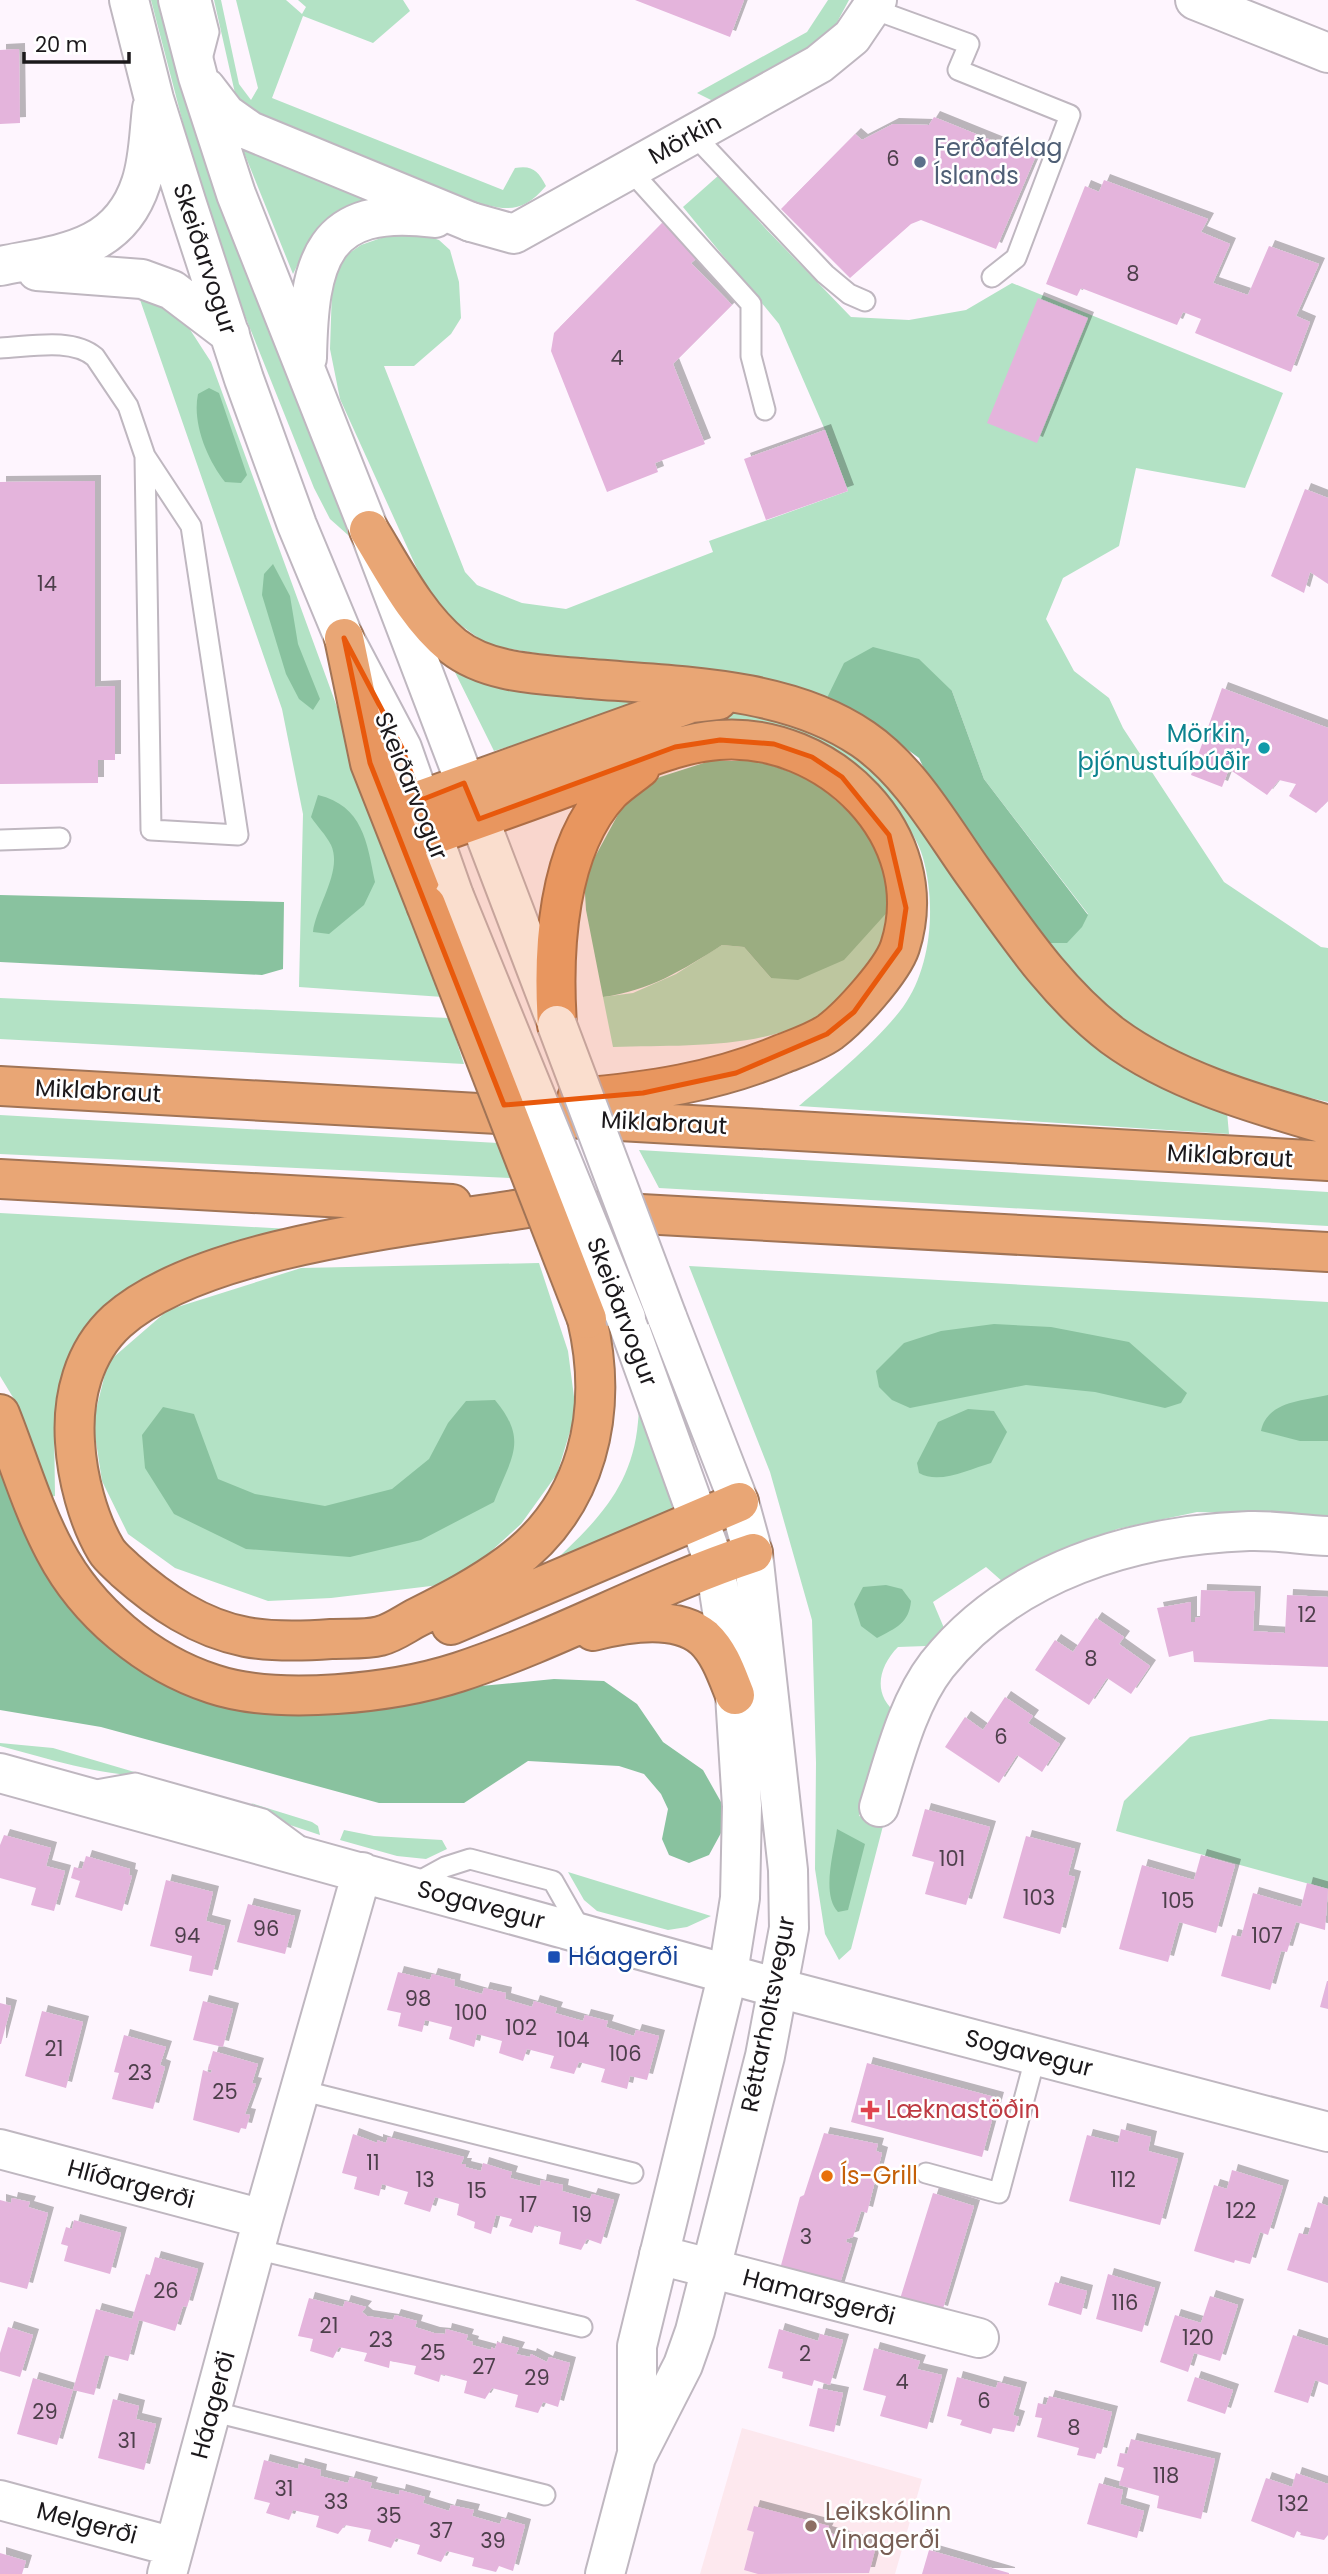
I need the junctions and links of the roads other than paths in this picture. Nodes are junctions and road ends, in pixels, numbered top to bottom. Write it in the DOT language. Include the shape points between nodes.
graph roads {
  1 [pos="129,0"];
  2 [pos="178,0"];
  3 [pos="201,0"];
  4 [pos="1195,0"];
  5 [pos="875,4"];
  6 [pos="1328,53"];
  7 [pos="198,78"];
  8 [pos="153,99"];
  9 [pos="693,134"];
  10 [pos="630,170"];
  11 [pos="471,222"];
  12 [pos="0,268"];
  13 [pos="992,277"];
  14 [pos="864,301"];
  15 [pos="230,334"];
  16 [pos="0,348"];
  17 [pos="307,371"];
  18 [pos="765,410"];
  19 [pos="145,456"];
  20 [pos="369,530"];
  21 [pos="344,638"];
  22 [pos="755,696"];
  23 [pos="655,755"];
  24 [pos="464,783"];
  25 [pos="427,818"];
  26 [pos="479,819"];
  27 [pos="60,838"];
  28 [pos="0,840"];
  29 [pos="440,901"];
  30 [pos="557,1025"];
  31 [pos="0,1086"];
  32 [pos="443,1110"];
  33 [pos="1328,1125"];
  34 [pos="1328,1161"];
  35 [pos="0,1179"];
  36 [pos="527,1208"];
  37 [pos="1328,1252"];
  38 [pos="0,1414"];
  39 [pos="739,1502"];
  40 [pos="699,1517"];
  41 [pos="1328,1536"];
  42 [pos="753,1553"];
  43 [pos="715,1565"];
  44 [pos="381,1636"];
  45 [pos="523,1648"];
  46 [pos="735,1695"];
  47 [pos="0,1773"];
  48 [pos="880,1807"];
  49 [pos="362,1872"];
  50 [pos="728,1973"];
  51 [pos="778,1988"];
  52 [pos="1036,2054"];
  53 [pos="300,2090"];
  54 [pos="1328,2132"];
  55 [pos="0,2149"];
  56 [pos="633,2173"];
  57 [pos="926,2174"];
  58 [pos="259,2234"];
  59 [pos="659,2255"];
  60 [pos="710,2268"];
  61 [pos="582,2327"];
  62 [pos="979,2338"];
  63 [pos="211,2412"];
  64 [pos="636,2457"];
  65 [pos="545,2495"];
  66 [pos="0,2500"];
  67 [pos="171,2560"];
  68 [pos="605,2574"];
  1 -- 8 [label="street, Skeiðarvogur"];
  2 -- 7 [label="street, Skeiðarvogur"];
  3 -- 7 [label="lane" via="209,33"];
  4 -- 6 [label="street"];
  5 -- 9 [label="street, Mörkin" via="852,37 819,64"];
  5 -- 13 [label="lane" via="969,44 958,70 1070,115 1016,258"];
  7 -- 11 [label="street" via="226,114 250,131"];
  7 -- 17 [label="street, Skeiðarvogur" via="236,194"];
  8 -- 12 [label="street" via="142,183 110,231 91,246"];
  8 -- 15 [label="street, Skeiðarvogur"];
  9 -- 10 [label="street, Mörkin"];
  9 -- 14 [label="lane" via="825,274"];
  10 -- 11 [label="street, Mörkin" via="514,234"];
  10 -- 18 [label="lane" via="751,304 751,356"];
  11 -- 17 [label="street" via="404,214 378,216 338,235 321,254 314,280"];
  12 -- 15 [label="street" via="142,279 172,290"];
  15 -- 21 [label="street, Skeiðarvogur" via="297,525"];
  16 -- 19 [label="lane" via="60,345 90,352 128,406"];
  17 -- 20 [label="street, Skeiðarvogur"];
  19 -- 19 [label="lane" via="151,830 238,835 191,526"];
  20 -- 22 [label="highway" via="430,623 478,662 525,673"];
  20 -- 24 [label="street, Skeiðarvogur"];
  21 -- 25 [label="street, Skeiðarvogur" via="402,748"];
  21 -- 29 [label="highway" via="370,763"];
  22 -- 24 [label="highway" via="691,703"];
  22 -- 33 [label="highway" via="817,715 863,739 902,774 1033,955 1075,1002 1114,1036 1170,1069 1266,1107"];
  23 -- 26 [label="highway"];
  23 -- 30 [label="highway" via="610,793 586,828 561,903 555,947"];
  23 -- 32 [label="highway" via="720,740 774,744 812,757 842,777 871,807 889,835 902,874 906,908 900,948 854,1012 827,1034 736,1073 643,1093"];
  24 -- 25 [label="highway"];
  24 -- 26 [label="street, Skeiðarvogur"];
  25 -- 26 [label="highway"];
  25 -- 29 [label="street, Skeiðarvogur"];
  26 -- 30 [label="street, Skeiðarvogur"];
  27 -- 28 [label="lane"];
  29 -- 40 [label="street, Skeiðarvogur, bridge" via="626,1318"];
  29 -- 44 [label="highway, bridge" via="587,1319 596,1357 596,1398 590,1446 566,1502 527,1551 476,1589"];
  30 -- 39 [label="street, Skeiðarvogur, bridge"];
  31 -- 32 [label="highway, Miklabraut"];
  32 -- 34 [label="highway, Miklabraut"];
  35 -- 36 [label="highway"];
  36 -- 37 [label="highway"];
  36 -- 44 [label="highway" via="353,1235 240,1261 172,1285 117,1321 89,1355 73,1411 76,1461 107,1552 154,1596 196,1621 247,1637"];
  38 -- 45 [label="highway" via="55,1552 88,1599 122,1634 163,1662 214,1685 257,1692 378,1691 457,1672"];
  39 -- 40 [label="highway"];
  39 -- 42 [label="street, Skeiðarvogur"];
  40 -- 43 [label="street, Skeiðarvogur"];
  40 -- 44 [label="highway" via="421,1636"];
  41 -- 48 [label="street" via="1251,1531 1140,1543 1082,1561 1024,1591 977,1624 936,1666 910,1715"];
  42 -- 43 [label="highway"];
  42 -- 51 [label="street, Réttarholtsvegur" via="788,1870 789,1928"];
  43 -- 45 [label="highway"];
  43 -- 46 [label="street, Réttarholtsvegur"];
  45 -- 46 [label="highway" via="603,1629 644,1623 677,1625 702,1637 719,1657"];
  46 -- 50 [label="street, Réttarholtsvegur" via="742,1806 740,1885"];
  47 -- 49 [label="street, Sogavegur"];
  49 -- 50 [label="street, Sogavegur"];
  49 -- 53 [label="street, Háagerði"];
  50 -- 51 [label="street, Sogavegur"];
  50 -- 59 [label="street, Réttarholtsvegur"];
  51 -- 52 [label="street, Sogavegur"];
  51 -- 60 [label="street, Réttarholtsvegur"];
  52 -- 54 [label="street, Sogavegur"];
  52 -- 57 [label="lane" via="999,2193"];
  53 -- 56 [label="lane"];
  53 -- 58 [label="street, Háagerði"];
  55 -- 58 [label="street, Hlíðargerði"];
  58 -- 61 [label="lane"];
  58 -- 63 [label="street, Háagerði"];
  59 -- 60 [label="street, Hamarsgerði"];
  59 -- 64 [label="street, Réttarholtsvegur" via="638,2346"];
  60 -- 62 [label="street, Hamarsgerði"];
  60 -- 64 [label="street, Réttarholtsvegur" via="683,2365"];
  63 -- 65 [label="lane"];
  63 -- 67 [label="street, Háagerði"];
  64 -- 68 [label="street, Réttarholtsvegur"];
  66 -- 67 [label="street, Melgerði"];
}
